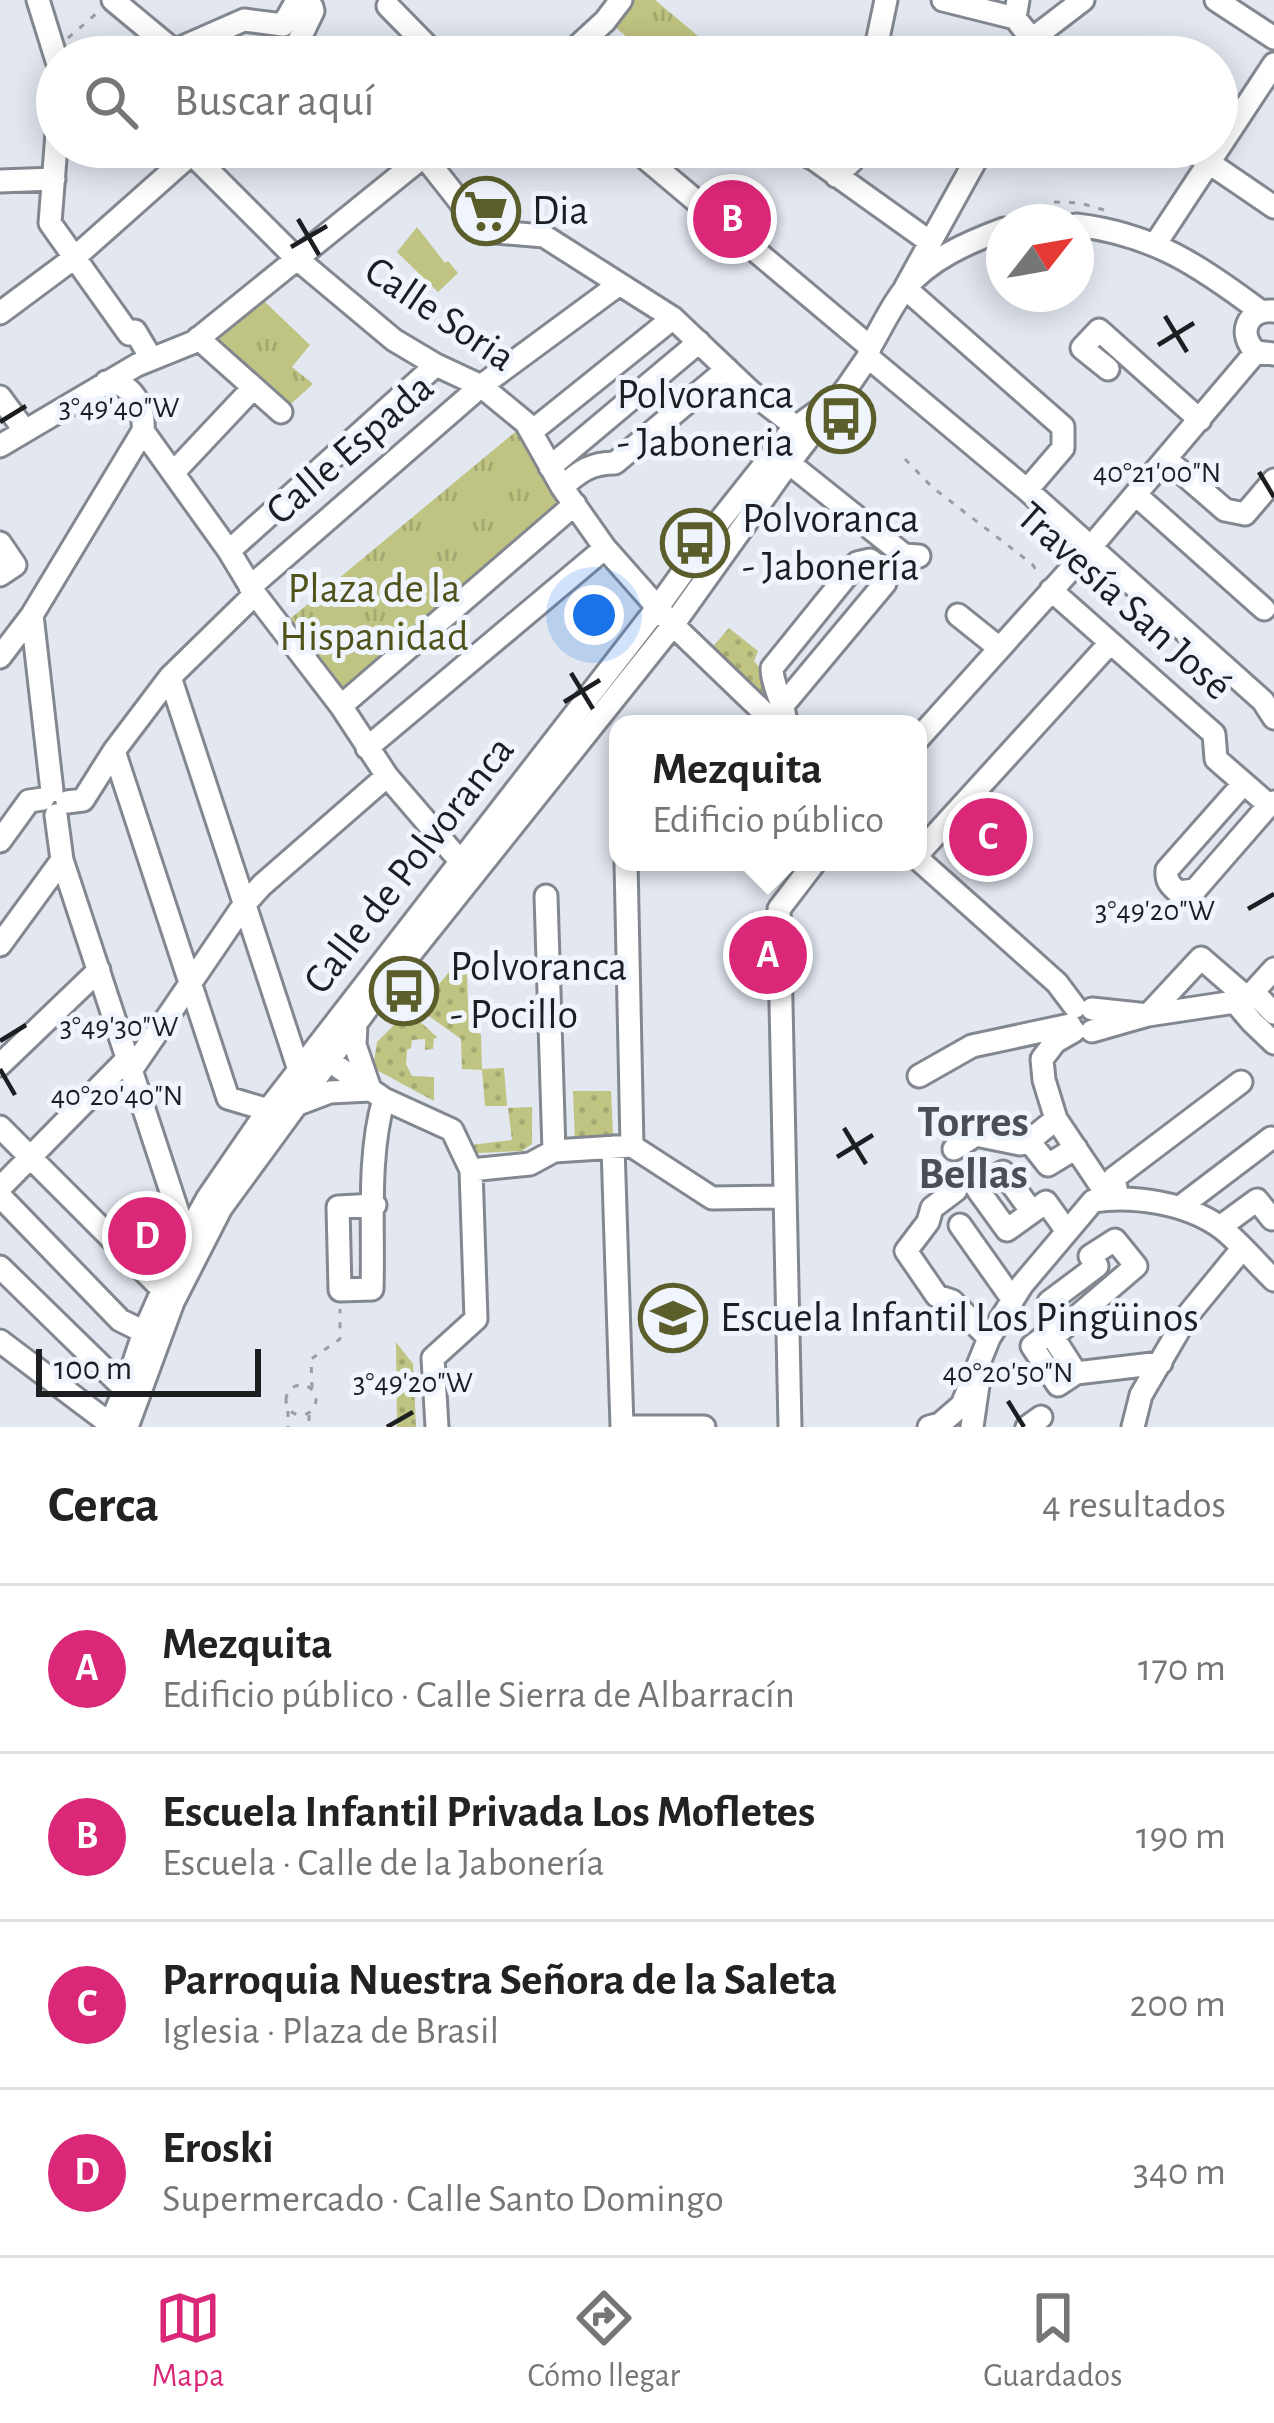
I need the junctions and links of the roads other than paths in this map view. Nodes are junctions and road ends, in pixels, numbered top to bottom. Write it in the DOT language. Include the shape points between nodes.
graph roads {
  1 [pos="38,0"];
  2 [pos="621,0"];
  3 [pos="886,0"];
  4 [pos="943,0"];
  5 [pos="1083,0"];
  6 [pos="1216,0"];
  7 [pos="304,3"];
  8 [pos="105,6"];
  9 [pos="388,6"];
  10 [pos="1017,9"];
  11 [pos="293,29"];
  12 [pos="49,36"];
  13 [pos="151,36"];
  14 [pos="209,36"];
  15 [pos="292,36"];
  16 [pos="417,36"];
  17 [pos="589,36"];
  18 [pos="878,36"];
  19 [pos="1030,36"];
  20 [pos="1036,36"];
  21 [pos="1274,38"];
  22 [pos="1274,64"];
  23 [pos="1238,119"];
  24 [pos="55,168"];
  25 [pos="176,168"];
  26 [pos="213,168"];
  27 [pos="408,168"];
  28 [pos="440,168"];
  29 [pos="656,168"];
  30 [pos="823,168"];
  31 [pos="845,168"];
  32 [pos="972,168"];
  33 [pos="1206,168"];
  34 [pos="1219,168"];
  35 [pos="836,176"];
  36 [pos="54,179"];
  37 [pos="0,182"];
  38 [pos="1274,207"];
  39 [pos="1094,227"];
  40 [pos="986,236"];
  41 [pos="1156,243"];
  42 [pos="934,251"];
  43 [pos="74,258"];
  44 [pos="296,258"];
  45 [pos="618,285"];
  46 [pos="905,288"];
  47 [pos="1269,308"];
  48 [pos="0,314"];
  49 [pos="673,318"];
  50 [pos="198,338"];
  51 [pos="699,342"];
  52 [pos="869,352"];
  53 [pos="1265,353"];
  54 [pos="144,361"];
  55 [pos="436,365"];
  56 [pos="727,369"];
  57 [pos="1108,369"];
  58 [pos="106,382"];
  59 [pos="481,386"];
  60 [pos="253,388"];
  61 [pos="0,397"];
  62 [pos="281,412"];
  63 [pos="1200,419"];
  64 [pos="25,431"];
  65 [pos="143,431"];
  66 [pos="531,432"];
  67 [pos="803,432"];
  68 [pos="0,446"];
  69 [pos="1166,459"];
  70 [pos="789,463"];
  71 [pos="550,467"];
  72 [pos="173,473"];
  73 [pos="1274,480"];
  74 [pos="1027,490"];
  75 [pos="568,495"];
  76 [pos="1136,495"];
  77 [pos="0,543"];
  78 [pos="605,548"];
  79 [pos="1090,548"];
  80 [pos="229,551"];
  81 [pos="919,556"];
  82 [pos="0,575"];
  83 [pos="1051,590"];
  84 [pos="253,591"];
  85 [pos="1264,609"];
  86 [pos="32,615"];
  87 [pos="666,616"];
  88 [pos="958,616"];
  89 [pos="1110,643"];
  90 [pos="998,647"];
  91 [pos="0,657"];
  92 [pos="170,677"];
  93 [pos="341,706"];
  94 [pos="780,715"];
  95 [pos="781,715"];
  96 [pos="784,715"];
  97 [pos="1274,718"];
  98 [pos="927,729"];
  99 [pos="367,748"];
  100 [pos="114,752"];
  101 [pos="388,776"];
  102 [pos="1244,783"];
  103 [pos="55,802"];
  104 [pos="1272,804"];
  105 [pos="439,837"];
  106 [pos="481,837"];
  107 [pos="0,841"];
  108 [pos="927,846"];
  109 [pos="62,860"];
  110 [pos="927,864"];
  111 [pos="467,869"];
  112 [pos="626,871"];
  113 [pos="808,871"];
  114 [pos="546,896"];
  115 [pos="244,906"];
  116 [pos="0,945"];
  117 [pos="99,970"];
  118 [pos="190,985"];
  119 [pos="1253,988"];
  120 [pos="1274,1013"];
  121 [pos="1148,1015"];
  122 [pos="1081,1021"];
  123 [pos="356,1024"];
  124 [pos="1274,1043"];
  125 [pos="322,1056"];
  126 [pos="130,1063"];
  127 [pos="0,1065"];
  128 [pos="299,1070"];
  129 [pos="919,1076"];
  130 [pos="1240,1082"];
  131 [pos="377,1094"];
  132 [pos="295,1107"];
  133 [pos="268,1110"];
  134 [pos="1056,1119"];
  135 [pos="0,1127"];
  136 [pos="1271,1138"];
  137 [pos="1029,1141"];
  138 [pos="622,1147"];
  139 [pos="1076,1148"];
  140 [pos="954,1149"];
  141 [pos="554,1151"];
  142 [pos="29,1157"];
  143 [pos="471,1169"];
  144 [pos="956,1190"];
  145 [pos="0,1192"];
  146 [pos="174,1196"];
  147 [pos="785,1196"];
  148 [pos="1113,1198"];
  149 [pos="214,1204"];
  150 [pos="374,1205"];
  151 [pos="1180,1207"];
  152 [pos="1032,1212"];
  153 [pos="1274,1218"];
  154 [pos="960,1225"];
  155 [pos="1220,1227"];
  156 [pos="1066,1230"];
  157 [pos="186,1238"];
  158 [pos="1242,1249"];
  159 [pos="0,1267"];
  160 [pos="1274,1280"];
  161 [pos="162,1289"];
  162 [pos="1018,1292"];
  163 [pos="1049,1302"];
  164 [pos="144,1331"];
  165 [pos="989,1338"];
  166 [pos="0,1341"];
  167 [pos="982,1361"];
  168 [pos="1161,1363"];
  169 [pos="1076,1373"];
  170 [pos="125,1389"];
  171 [pos="115,1426"];
  172 [pos="939,1426"];
  173 [pos="437,1427"];
  174 [pos="634,1427"];
  175 [pos="704,1427"];
  176 [pos="790,1427"];
  177 [pos="972,1427"];
  178 [pos="1133,1427"];
  1 -- 12 [label="street"];
  2 -- 17 [label="street"];
  3 -- 18 [label="street"];
  4 -- 10 [label="street"];
  5 -- 20 [label="street"];
  6 -- 21 [label="street"];
  7 -- 11 [label="street" via="313,11"];
  8 -- 13 [label="street"];
  9 -- 16 [label="street"];
  10 -- 19 [label="street"];
  11 -- 14 [label="street" via="244,20"];
  11 -- 15 [label="street"];
  22 -- 23 [label="street"];
  24 -- 36 [label="street"];
  25 -- 43 [label="street"];
  26 -- 44 [label="street, Calle Soria"];
  27 -- 44 [label="street"];
  28 -- 45 [label="street" via="483,231 544,236"];
  29 -- 52 [label="street"];
  30 -- 35 [label="street"];
  31 -- 35 [label="street"];
  32 -- 42 [label="street, Calle de Polvoranca"];
  33 -- 41 [label="street"];
  34 -- 38 [label="street"];
  35 -- 42 [label="street"];
  36 -- 37 [label="street"];
  36 -- 43 [label="street" via="50,223"];
  39 -- 41 [label="street"];
  40 -- 42 [label="street"];
  41 -- 47 [label="street"];
  42 -- 46 [label="street, Calle de Polvoranca"];
  43 -- 48 [label="street"];
  43 -- 54 [label="street" via="135,332"];
  44 -- 50 [label="street"];
  44 -- 55 [label="street, Calle Soria"];
  45 -- 49 [label="street"];
  45 -- 59 [label="street, Calle Espada"];
  46 -- 52 [label="street, Calle de Polvoranca"];
  46 -- 74 [label="street" via="1064,427 1063,448"];
  47 -- 53 [label="street" via="1245,332"];
  49 -- 51 [label="street"];
  49 -- 66 [label="street"];
  50 -- 54 [label="street"];
  50 -- 60 [label="street"];
  51 -- 56 [label="street"];
  51 -- 71 [label="street"];
  52 -- 67 [label="street, Calle de Polvoranca"];
  52 -- 74 [label="street"];
  53 -- 63 [label="street"];
  54 -- 58 [label="street"];
  55 -- 59 [label="street, Calle Soria"];
  55 -- 80 [label="street"];
  56 -- 67 [label="street"];
  56 -- 75 [label="street" via="615,463 581,470"];
  57 -- 63 [label="street" via="1082,348 1099,330"];
  58 -- 64 [label="street"];
  58 -- 65 [label="street" via="130,391"];
  59 -- 66 [label="street, Calle Soria"];
  59 -- 84 [label="street, Calle Espada"];
  60 -- 62 [label="street"];
  60 -- 72 [label="street"];
  61 -- 64 [label="street"];
  63 -- 69 [label="street"];
  64 -- 68 [label="street"];
  65 -- 72 [label="street"];
  65 -- 86 [label="street"];
  66 -- 71 [label="street, Calle Soria"];
  67 -- 70 [label="street, Calle de Polvoranca"];
  67 -- 87 [label="street, Calle de Polvoranca" via="722,518"];
  69 -- 73 [label="street" via="1225,510 1245,514"];
  69 -- 76 [label="street"];
  70 -- 81 [label="street" via="904,555"];
  70 -- 87 [label="street, Calle de Polvoranca"];
  71 -- 75 [label="street, Calle Soria"];
  72 -- 80 [label="street"];
  74 -- 79 [label="street"];
  75 -- 78 [label="street, Calle Soria"];
  75 -- 93 [label="street"];
  76 -- 79 [label="street"];
  76 -- 85 [label="street"];
  77 -- 82 [label="street" via="15,565"];
  78 -- 87 [label="street, Calle Soria"];
  78 -- 99 [label="street"];
  79 -- 83 [label="street"];
  79 -- 97 [label="street"];
  80 -- 84 [label="street"];
  83 -- 89 [label="street, Travesía San José"];
  83 -- 90 [label="street"];
  84 -- 92 [label="street, Calle Espada"];
  84 -- 93 [label="street"];
  86 -- 91 [label="street"];
  86 -- 103 [label="street"];
  87 -- 94 [label="street, Calle Soria"];
  87 -- 106 [label="street, Calle de Polvoranca"];
  87 -- 111 [label="street, Calle de Polvoranca"];
  88 -- 90 [label="street"];
  89 -- 102 [label="street, Travesía San José" via="1214,734 1216,759"];
  89 -- 108 [label="street"];
  90 -- 98 [label="street"];
  92 -- 100 [label="street, Calle Espada"];
  92 -- 115 [label="street"];
  93 -- 99 [label="street"];
  95 -- 96 [label="street" via="772,668 857,563 870,560 885,583"];
  99 -- 101 [label="street"];
  100 -- 103 [label="street, Calle Espada" via="82,800"];
  100 -- 118 [label="street"];
  101 -- 105 [label="street"];
  101 -- 115 [label="street"];
  102 -- 104 [label="street, Travesía San José"];
  102 -- 104 [label="street" via="1168,870 1178,892 1195,890"];
  103 -- 107 [label="street, Calle Espada" via="29,801"];
  103 -- 109 [label="street"];
  105 -- 106 [label="street"];
  105 -- 111 [label="street"];
  106 -- 111 [label="street, Calle de Polvoranca"];
  109 -- 116 [label="street"];
  109 -- 117 [label="street"];
  110 -- 122 [label="street" via="1057,982"];
  111 -- 123 [label="street, Calle de Polvoranca"];
  111 -- 125 [label="street, Calle de Polvoranca"];
  112 -- 138 [label="street"];
  113 -- 147 [label="street" via="779,909"];
  114 -- 141 [label="street"];
  115 -- 118 [label="street"];
  115 -- 128 [label="street"];
  117 -- 126 [label="street"];
  117 -- 127 [label="street"];
  118 -- 126 [label="street"];
  118 -- 133 [label="street" via="228,1098"];
  119 -- 120 [label="street"];
  119 -- 121 [label="street"];
  119 -- 121 [label="street" via="1201,958"];
  119 -- 124 [label="street" via="1252,1022"];
  121 -- 122 [label="street"];
  122 -- 129 [label="street" via="972,1046"];
  122 -- 134 [label="street" via="1042,1059"];
  123 -- 125 [label="street, Calle de Polvoranca"];
  123 -- 131 [label="street" via="356,1045"];
  125 -- 128 [label="street, Calle de Polvoranca"];
  125 -- 131 [label="street"];
  125 -- 132 [label="street, Calle de Polvoranca"];
  126 -- 142 [label="street"];
  126 -- 146 [label="street"];
  128 -- 133 [label="street, Calle de Polvoranca"];
  130 -- 148 [label="street" via="1114,1178"];
  131 -- 132 [label="street" via="330,1092"];
  131 -- 143 [label="street" via="452,1130"];
  131 -- 150 [label="street"];
  132 -- 149 [label="street, Calle de Polvoranca"];
  133 -- 149 [label="street, Calle de Polvoranca"];
  134 -- 137 [label="street"];
  134 -- 139 [label="street"];
  135 -- 142 [label="street"];
  136 -- 151 [label="street"];
  137 -- 139 [label="street" via="1048,1165"];
  137 -- 140 [label="street" via="976,1135"];
  138 -- 141 [label="street"];
  138 -- 147 [label="street" via="712,1198"];
  138 -- 174 [label="street" via="622,1427"];
  139 -- 148 [label="street"];
  141 -- 143 [label="street" via="530,1164"];
  142 -- 145 [label="street"];
  142 -- 161 [label="street"];
  143 -- 173 [label="street" via="476,1319 434,1358"];
  144 -- 165 [label="street" via="932,1208 906,1251 938,1296"];
  145 -- 164 [label="street" via="120,1320"];
  146 -- 149 [label="street"];
  146 -- 157 [label="street"];
  147 -- 176 [label="street"];
  148 -- 151 [label="street"];
  148 -- 156 [label="street" via="1094,1201"];
  149 -- 157 [label="street, Calle de Polvoranca"];
  149 -- 171 [label="street, Calle de Polvoranca"];
  150 -- 150 [label="street" via="338,1207 340,1290 372,1288"];
  151 -- 155 [label="street"];
  152 -- 156 [label="street" via="1046,1202"];
  153 -- 155 [label="street" via="1258,1200"];
  154 -- 162 [label="street"];
  155 -- 158 [label="street"];
  156 -- 162 [label="street"];
  157 -- 161 [label="street, Calle de Polvoranca"];
  158 -- 160 [label="street"];
  158 -- 168 [label="street" via="1187,1316"];
  159 -- 170 [label="street"];
  161 -- 164 [label="street, Calle de Polvoranca"];
  162 -- 163 [label="street" via="1048,1308"];
  162 -- 165 [label="street"];
  163 -- 169 [label="street" via="1065,1322 1032,1346 1058,1385"];
  163 -- 169 [label="street" via="1097,1266 1090,1256 1114,1240 1136,1266 1053,1337"];
  164 -- 170 [label="street, Calle de Polvoranca"];
  165 -- 167 [label="street"];
  166 -- 171 [label="street"];
  167 -- 172 [label="street" via="962,1405"];
  167 -- 177 [label="street"];
  168 -- 169 [label="street"];
  168 -- 178 [label="street"];
  170 -- 171 [label="street, Calle de Polvoranca"];
  174 -- 175 [label="street"];
}
